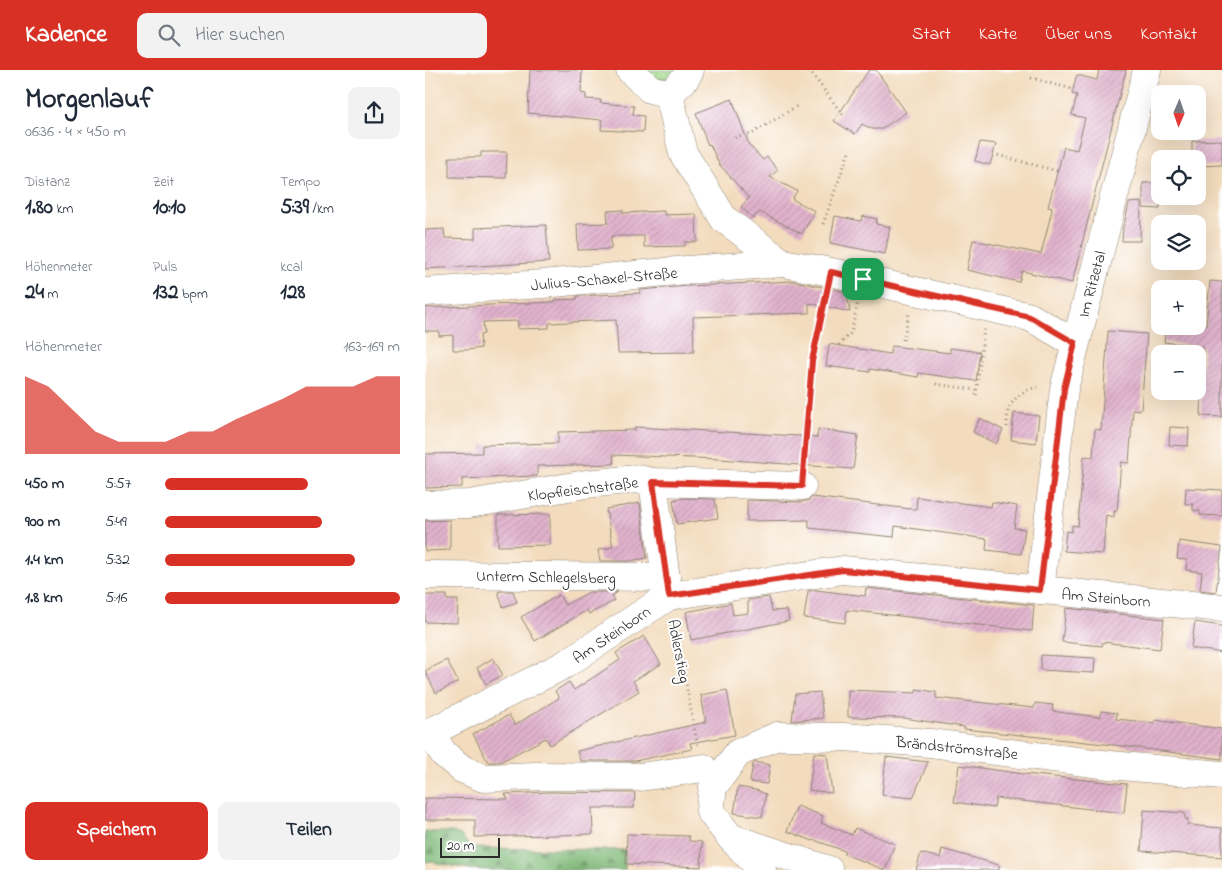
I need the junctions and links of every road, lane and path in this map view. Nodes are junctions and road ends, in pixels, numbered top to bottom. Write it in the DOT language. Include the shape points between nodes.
graph roads {
  1 [pos="629,70"];
  2 [pos="690,70"];
  3 [pos="809,70"];
  4 [pos="1147,70"];
  5 [pos="1031,78"];
  6 [pos="1072,89"];
  7 [pos="669,94"];
  8 [pos="797,106"];
  9 [pos="843,115"];
  10 [pos="735,138"];
  11 [pos="850,149"];
  12 [pos="993,154"];
  13 [pos="1057,171"];
  14 [pos="823,224"];
  15 [pos="783,263"];
  16 [pos="831,272"];
  17 [pos="863,279"];
  18 [pos="425,292"];
  19 [pos="988,308"];
  20 [pos="1075,343"];
  21 [pos="839,345"];
  22 [pos="936,384"];
  23 [pos="1064,389"];
  24 [pos="976,390"];
  25 [pos="976,395"];
  26 [pos="1007,427"];
  27 [pos="653,482"];
  28 [pos="802,486"];
  29 [pos="425,505"];
  30 [pos="425,575"];
  31 [pos="668,586"];
  32 [pos="1040,590"];
  33 [pos="1222,608"];
  34 [pos="427,734"];
  35 [pos="706,773"];
  36 [pos="1222,775"];
  37 [pos="730,837"];
  38 [pos="762,870"];
  39 [pos="829,870"];
  1 -- 7 [label="street" via="650,89"];
  2 -- 7 [label="street"];
  3 -- 9 [label="path"];
  4 -- 20 [label="street, Im Ritzetal"];
  5 -- 6 [label="path"];
  7 -- 15 [label="street" via="683,153 724,219"];
  8 -- 10 [label="path" via="750,135 746,133"];
  11 -- 14 [label="path"];
  12 -- 13 [label="path"];
  15 -- 16 [label="street"];
  15 -- 18 [label="street, Julius-Schaxel-Straße"];
  16 -- 17 [label="street"];
  16 -- 28 [label="path" via="812,361"];
  17 -- 19 [label="street"];
  17 -- 21 [label="path" via="851,333"];
  19 -- 20 [label="street" via="1030,317"];
  19 -- 24 [label="path"];
  20 -- 23 [label="street, Im Ritzetal"];
  22 -- 24 [label="path"];
  23 -- 26 [label="path" via="1037,387 1023,392 1008,411"];
  23 -- 32 [label="street, Im Ritzetal"];
  24 -- 25 [label="path"];
  27 -- 28 [label="street, Klopfleischstraße"];
  27 -- 29 [label="street, Klopfleischstraße" via="638,479 586,484 469,504"];
  27 -- 31 [label="street"];
  30 -- 31 [label="street, Unterm Schlegelsberg"];
  31 -- 32 [label="street, Am Steinborn" via="843,570"];
  31 -- 34 [label="street, Am Steinborn" via="563,666"];
  31 -- 35 [label="path, Adlerstieg"];
  32 -- 33 [label="street, Am Steinborn"];
  34 -- 35 [label="street, Am Steinborn" via="443,754 462,769 483,778 640,777"];
  35 -- 36 [label="street, Brändströmstraße" via="777,736 930,742 1110,765"];
  35 -- 37 [label="street" via="710,811"];
  37 -- 38 [label="street"];
  37 -- 39 [label="street"];
}
